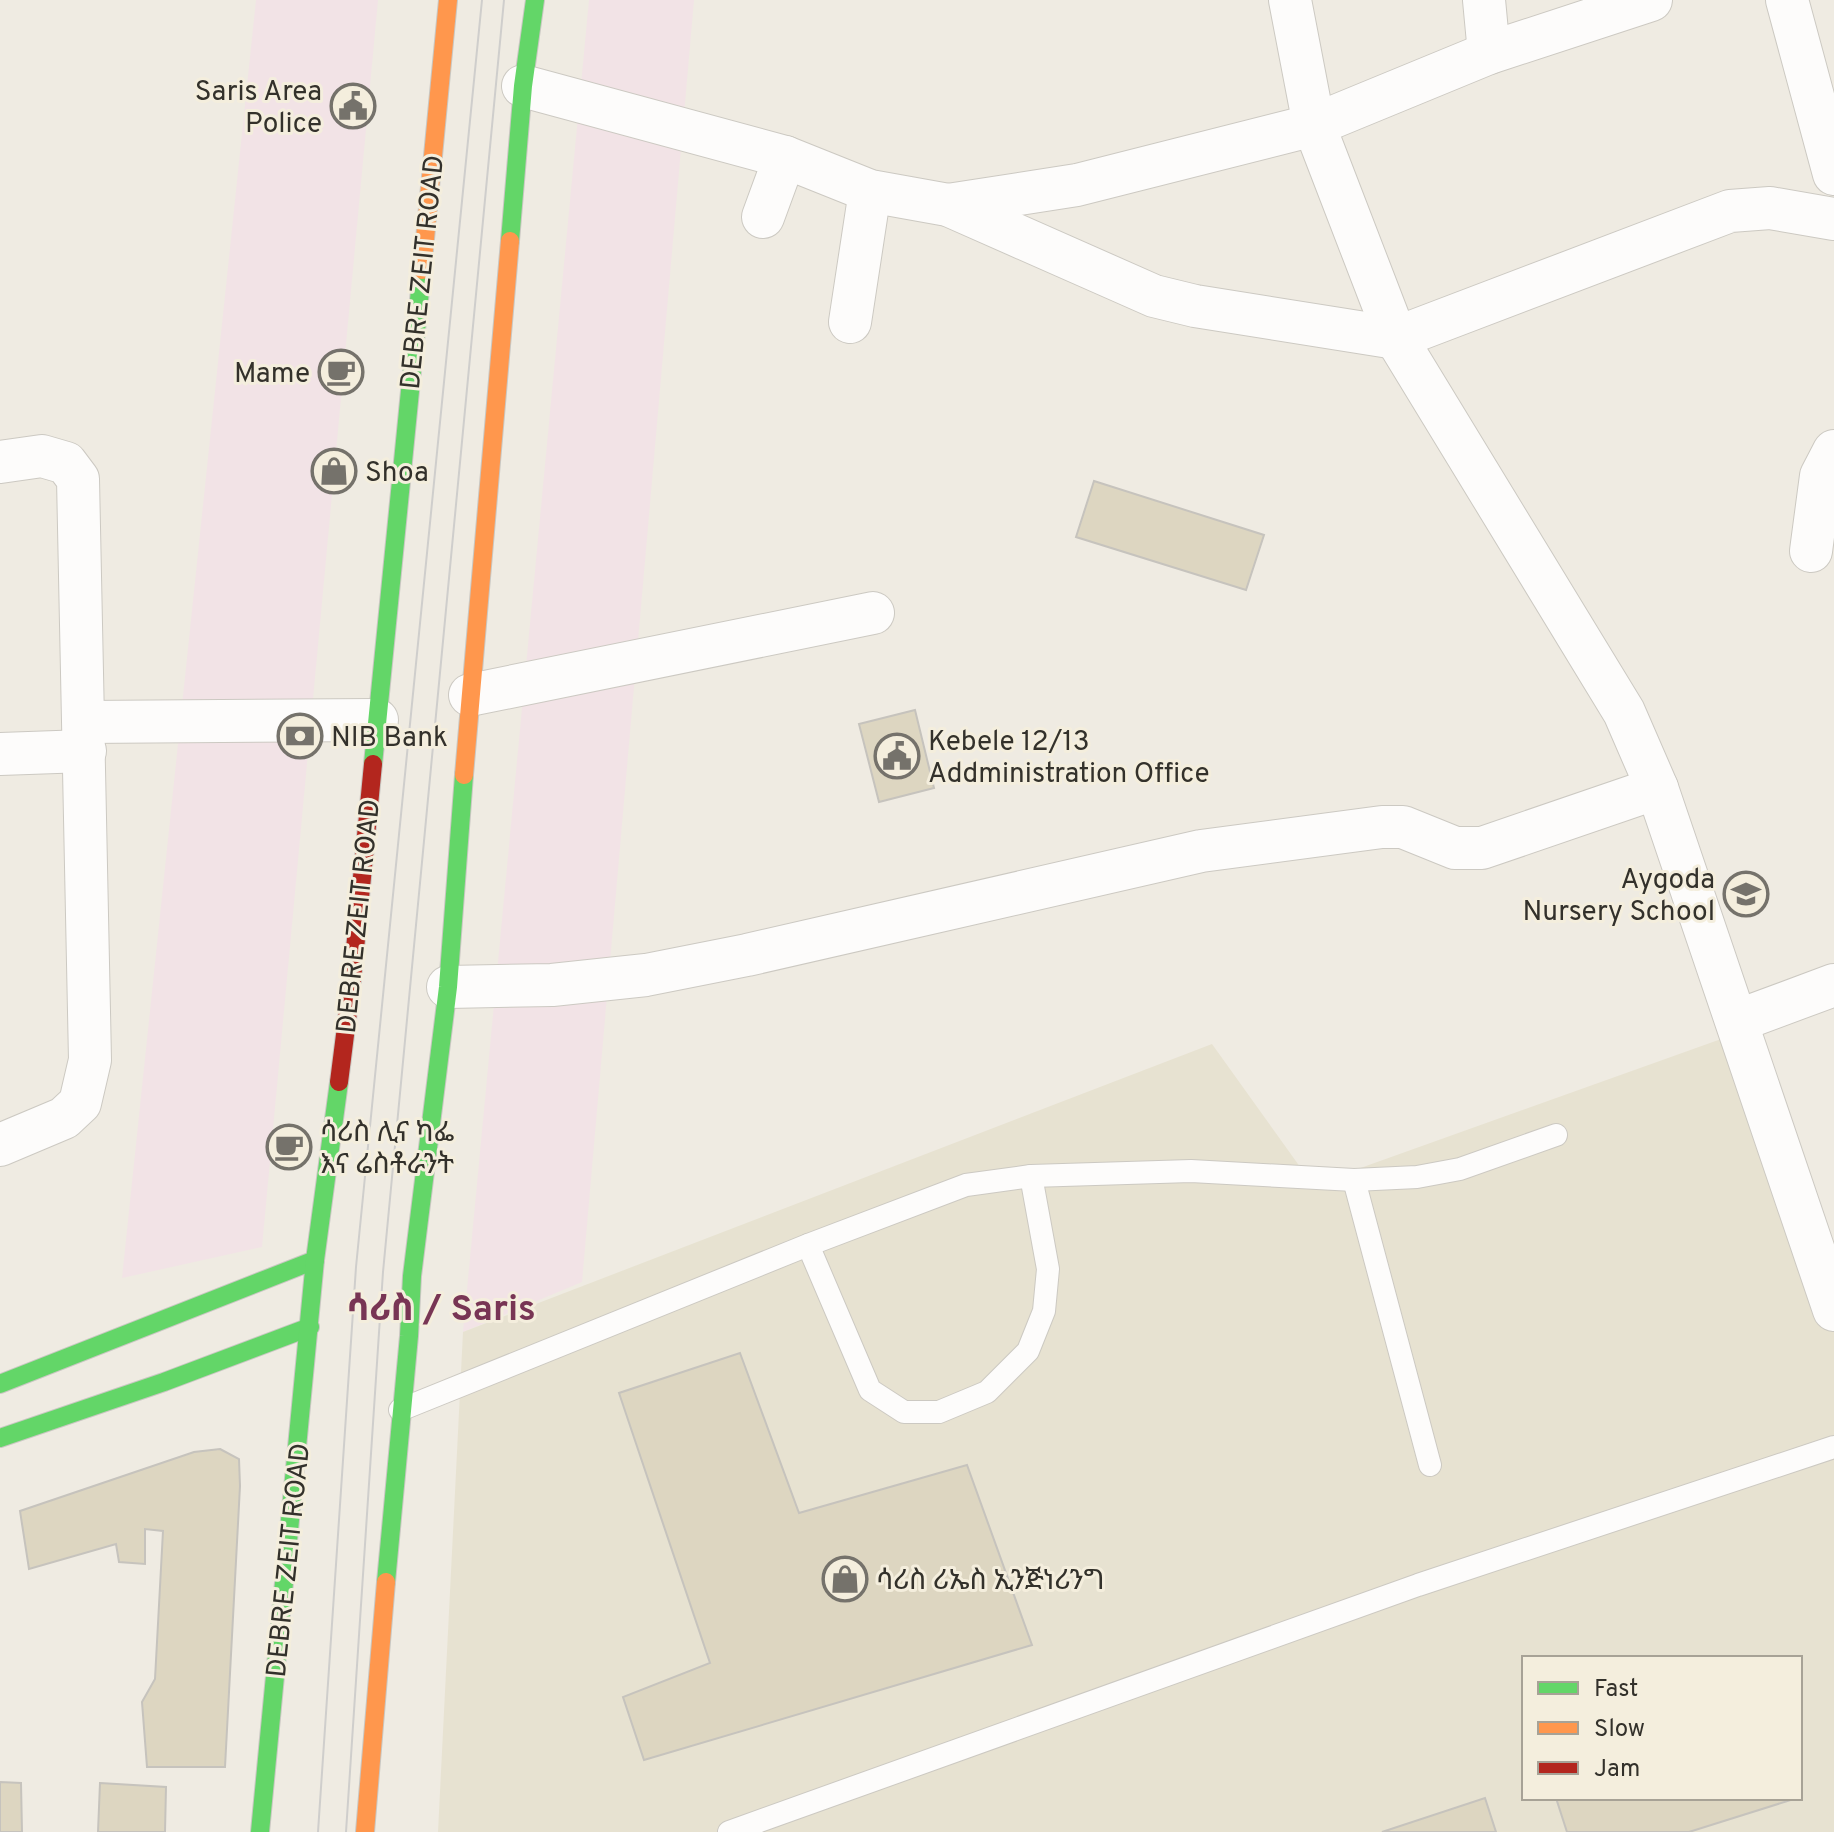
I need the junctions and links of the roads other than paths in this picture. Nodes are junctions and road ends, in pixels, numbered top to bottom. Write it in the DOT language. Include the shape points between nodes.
graph roads {
  1 [pos="448,0"];
  2 [pos="535,0"];
  3 [pos="1290,0"];
  4 [pos="1484,0"];
  5 [pos="1651,0"];
  6 [pos="1787,0"];
  7 [pos="1489,53"];
  8 [pos="523,86"];
  9 [pos="1314,125"];
  10 [pos="785,157"];
  11 [pos="1834,174"];
  12 [pos="870,191"];
  13 [pos="948,205"];
  14 [pos="763,217"];
  15 [pos="1834,219"];
  16 [pos="850,322"];
  17 [pos="1396,338"];
  18 [pos="1834,451"];
  19 [pos="0,462"];
  20 [pos="1811,551"];
  21 [pos="873,613"];
  22 [pos="470,695"];
  23 [pos="377,720"];
  24 [pos="84,736"];
  25 [pos="0,754"];
  26 [pos="1657,788"];
  27 [pos="1834,985"];
  28 [pos="448,987"];
  29 [pos="1737,1021"];
  30 [pos="1556,1135"];
  31 [pos="0,1145"];
  32 [pos="1031,1176"];
  33 [pos="1354,1180"];
  34 [pos="1821,1224"];
  35 [pos="808,1245"];
  36 [pos="315,1260"];
  37 [pos="1834,1310"];
  38 [pos="310,1327"];
  39 [pos="0,1384"];
  40 [pos="400,1410"];
  41 [pos="0,1438"];
  42 [pos="1834,1447"];
  43 [pos="1430,1465"];
  44 [pos="260,1832"];
  45 [pos="365,1832"];
  46 [pos="729,1832"];
  1 -- 23 [label="main road, DEBRE ZEIT ROAD"];
  2 -- 8 [label="main road"];
  3 -- 9 [label="street"];
  4 -- 7 [label="street"];
  5 -- 7 [label="street"];
  6 -- 11 [label="street"];
  7 -- 9 [label="street"];
  8 -- 10 [label="street"];
  8 -- 22 [label="main road"];
  9 -- 13 [label="street" via="1077,185"];
  9 -- 17 [label="street"];
  10 -- 12 [label="street"];
  10 -- 14 [label="street"];
  12 -- 13 [label="street"];
  12 -- 16 [label="street"];
  13 -- 17 [label="street" via="1154,296"];
  15 -- 17 [label="street" via="1770,208 1730,211"];
  17 -- 26 [label="street" via="1624,712"];
  18 -- 20 [label="street" via="1821,476"];
  19 -- 24 [label="street" via="42,456 66,463 78,479"];
  21 -- 22 [label="street"];
  22 -- 28 [label="main road"];
  23 -- 24 [label="street"];
  23 -- 36 [label="main road, DEBRE ZEIT ROAD" via="352,980"];
  24 -- 25 [label="street"];
  24 -- 31 [label="street" via="90,1060 80,1103 64,1118"];
  26 -- 28 [label="street" via="1482,848 1455,848 1403,827 1201,851 646,975 552,985"];
  26 -- 29 [label="street"];
  27 -- 29 [label="street"];
  28 -- 40 [label="main road"];
  29 -- 34 [label="street"];
  30 -- 33 [label="lane" via="1460,1169"];
  32 -- 33 [label="lane" via="1191,1171"];
  32 -- 35 [label="lane" via="966,1185"];
  32 -- 35 [label="lane" via="1048,1269 1044,1311 1028,1351 987,1392 939,1412 904,1412 870,1390"];
  33 -- 43 [label="lane"];
  34 -- 37 [label="street"];
  35 -- 40 [label="lane"];
  36 -- 38 [label="main road, DEBRE ZEIT ROAD"];
  36 -- 39 [label="main road"];
  38 -- 41 [label="main road"];
  38 -- 44 [label="main road, DEBRE ZEIT ROAD"];
  40 -- 45 [label="main road"];
  42 -- 46 [label="lane" via="1418,1585"];
}
